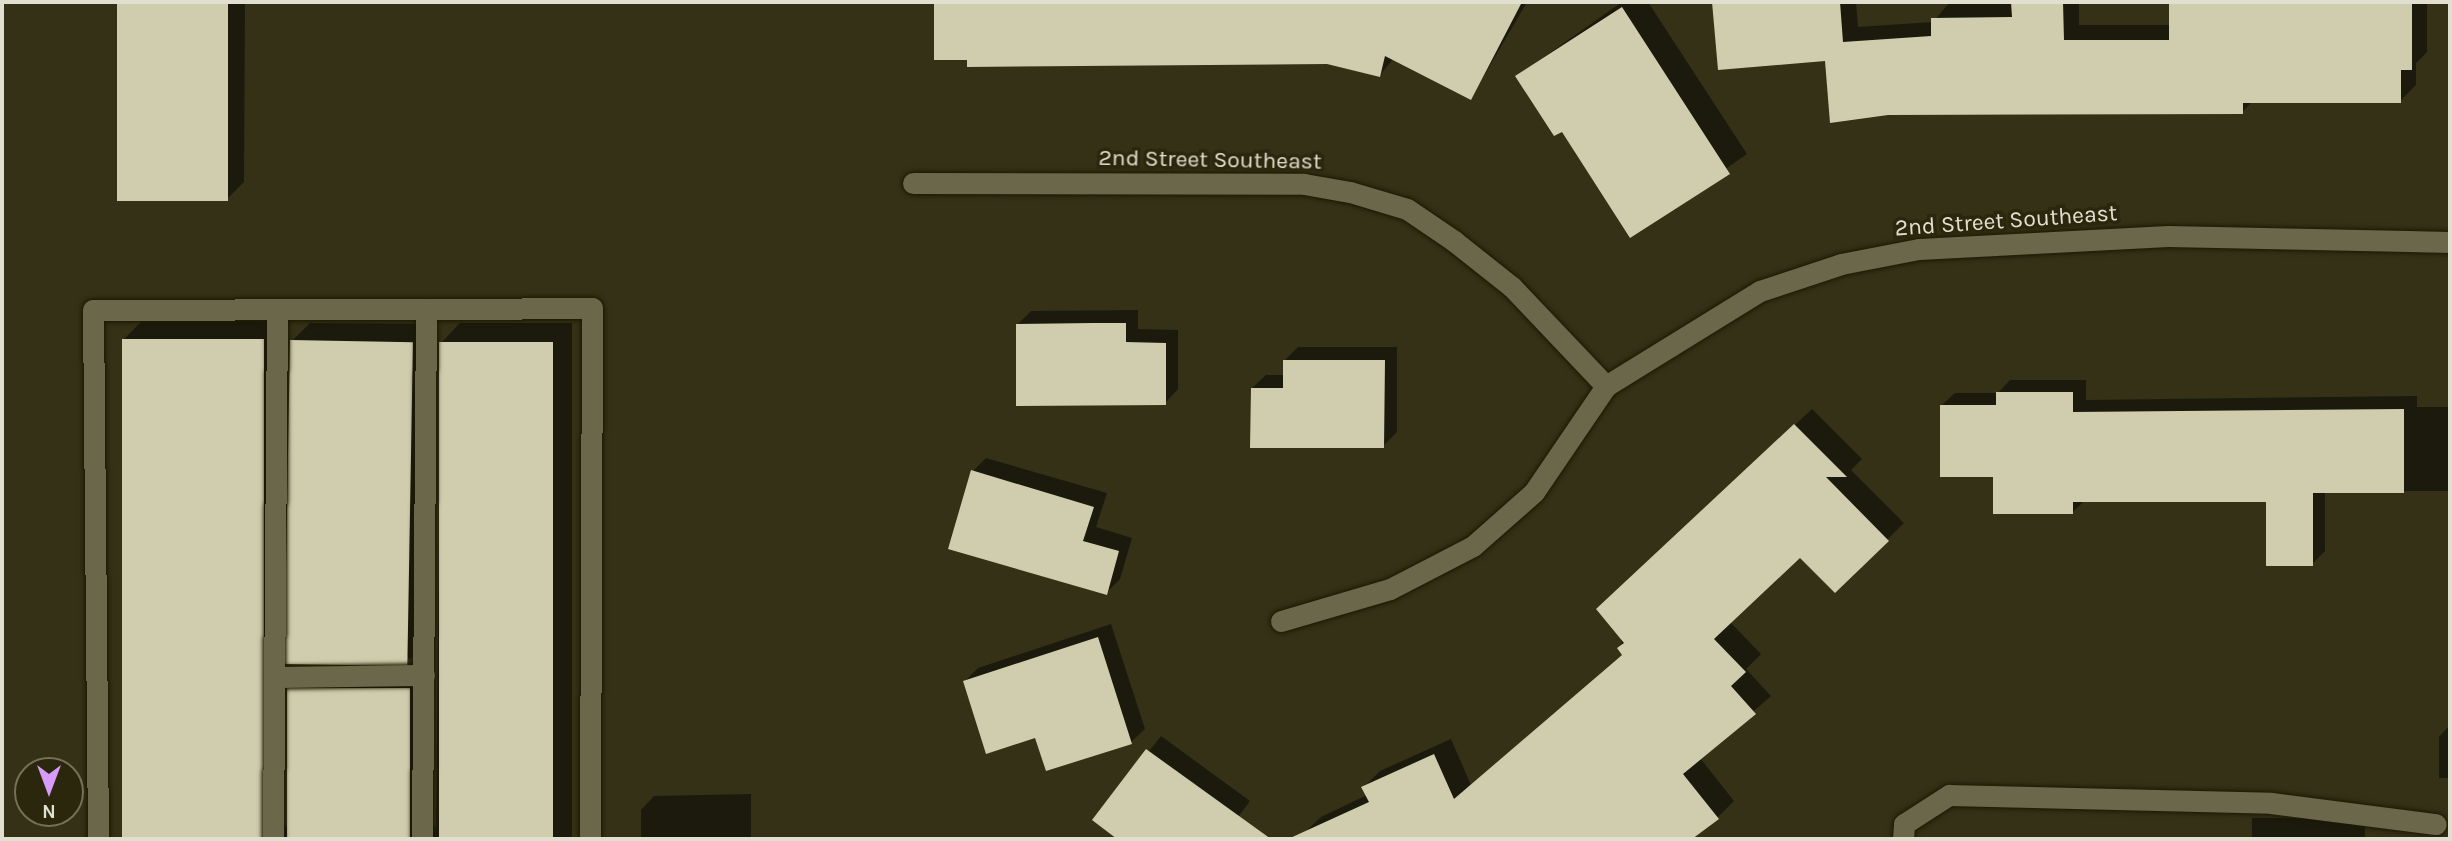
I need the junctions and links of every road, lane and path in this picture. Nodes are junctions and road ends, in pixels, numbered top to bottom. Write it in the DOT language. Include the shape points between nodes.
graph roads {
  1 [pos="913,183"];
  2 [pos="2450,242"];
  3 [pos="426,309"];
  4 [pos="277,310"];
  5 [pos="1606,386"];
  6 [pos="1280,621"];
  7 [pos="424,675"];
  8 [pos="274,677"];
  9 [pos="2441,829"];
  10 [pos="98,839"];
  11 [pos="273,839"];
  12 [pos="422,839"];
  13 [pos="590,839"];
  14 [pos="1903,839"];
  1 -- 5 [label="street, 2nd Street Southeast" via="1304,184 1350,192 1407,209 1454,241 1512,287"];
  2 -- 5 [label="street, 2nd Street Southeast" via="2168,236 1919,249 1841,264 1760,290"];
  3 -- 4 [label="street"];
  3 -- 7 [label="street"];
  3 -- 13 [label="street" via="592,308"];
  4 -- 8 [label="street"];
  4 -- 10 [label="street" via="93,310"];
  5 -- 6 [label="street" via="1534,492 1473,545 1390,589"];
  7 -- 8 [label="street"];
  7 -- 12 [label="street"];
  8 -- 11 [label="street"];
  9 -- 14 [label="street" via="2270,803 1949,795 1904,824"];
}
